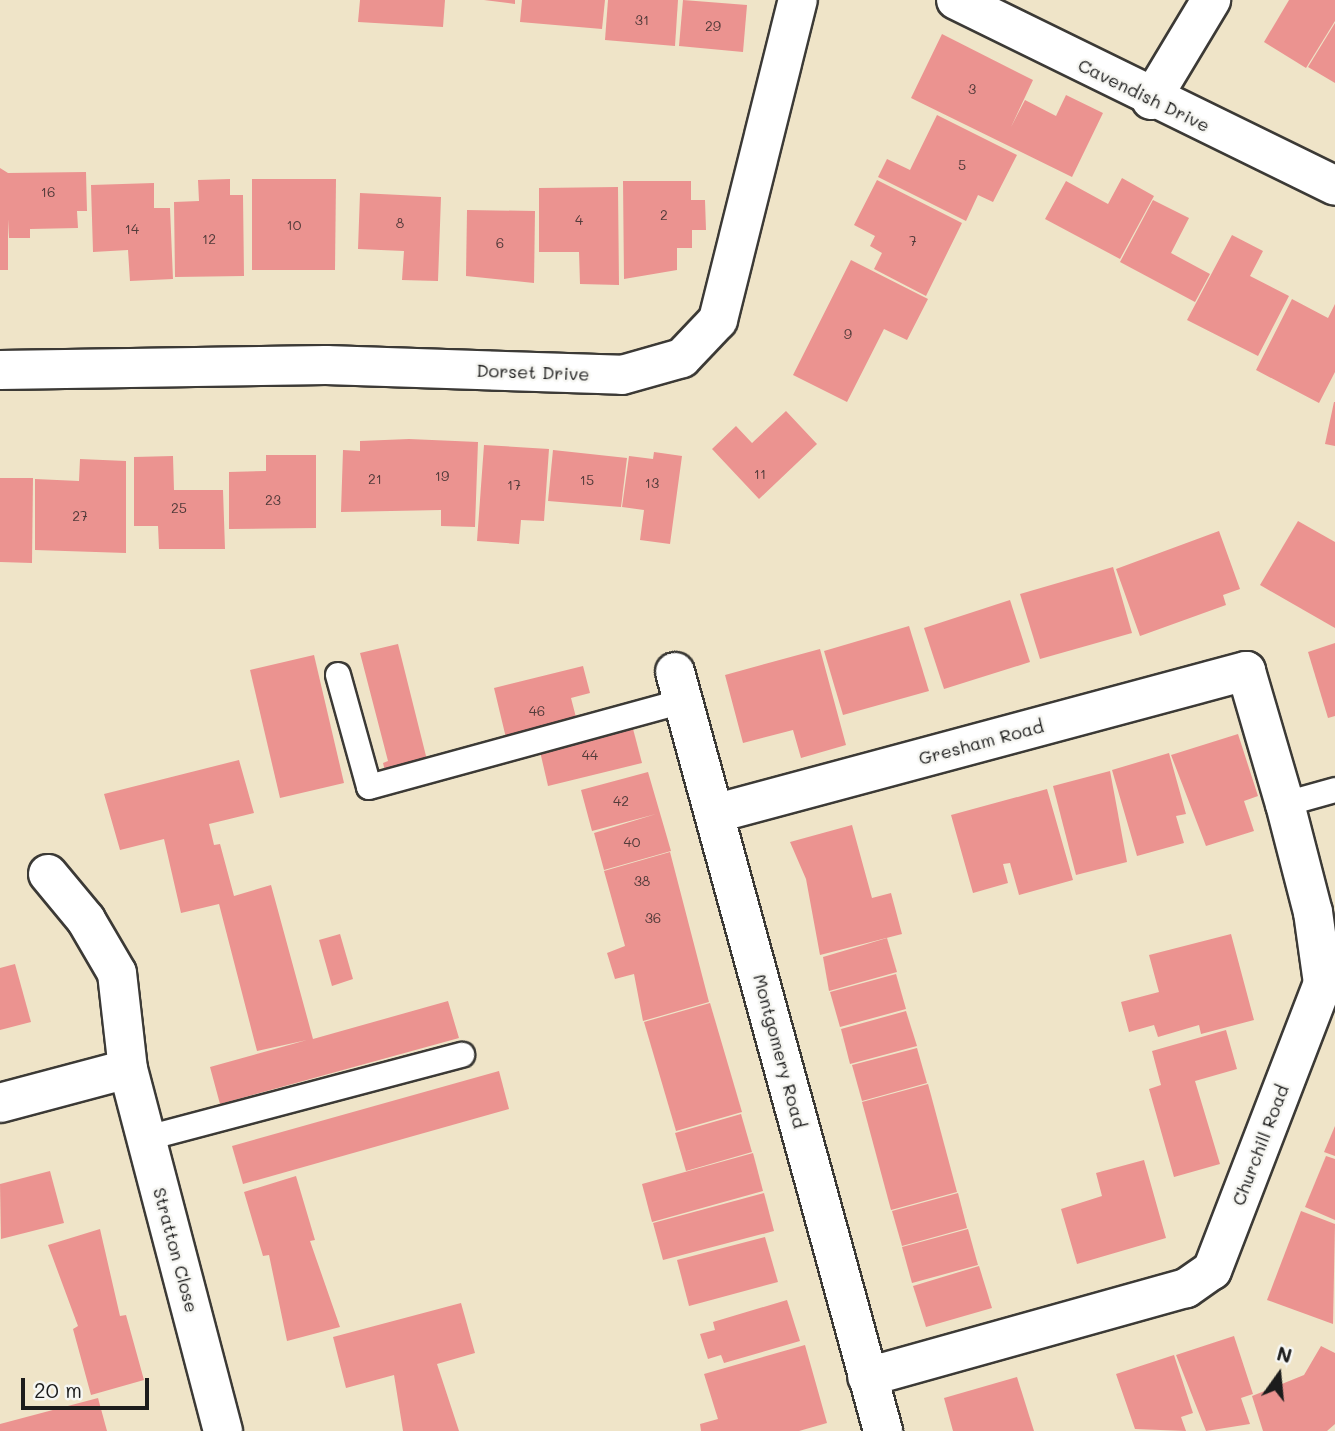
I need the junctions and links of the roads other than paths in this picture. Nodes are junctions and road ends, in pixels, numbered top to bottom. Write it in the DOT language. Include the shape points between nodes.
graph roads {
  1 [pos="798,0"];
  2 [pos="956,0"];
  3 [pos="1211,0"];
  4 [pos="1151,100"];
  5 [pos="1335,187"];
  6 [pos="0,370"];
  7 [pos="1245,671"];
  8 [pos="338,675"];
  9 [pos="679,686"];
  10 [pos="1335,790"];
  11 [pos="1285,804"];
  12 [pos="717,813"];
  13 [pos="48,874"];
  14 [pos="1324,909"];
  15 [pos="1329,984"];
  16 [pos="461,1055"];
  17 [pos="128,1069"];
  18 [pos="0,1103"];
  19 [pos="146,1138"];
  20 [pos="867,1377"];
  21 [pos="223,1431"];
  22 [pos="883,1431"];
  1 -- 6 [label="street, Dorset Drive" via="718,320 682,358 622,375 326,365"];
  2 -- 4 [label="street, Cavendish Drive"];
  3 -- 4 [label="street"];
  4 -- 5 [label="street, Cavendish Drive"];
  7 -- 11 [label="street, Churchill Road"];
  7 -- 12 [label="street, Gresham Road"];
  8 -- 9 [label="lane" via="369,787"];
  9 -- 12 [label="street, Montgomery Road"];
  10 -- 11 [label="lane"];
  11 -- 14 [label="street, Churchill Road"];
  12 -- 20 [label="street, Montgomery Road"];
  13 -- 17 [label="street, Stratton Close" via="86,920 117,973"];
  14 -- 15 [label="street, Churchill Road"];
  15 -- 20 [label="street, Churchill Road" via="1212,1270 1186,1288"];
  16 -- 19 [label="lane"];
  17 -- 18 [label="street"];
  17 -- 19 [label="street, Stratton Close"];
  19 -- 21 [label="street, Stratton Close"];
  20 -- 22 [label="street, Montgomery Road"];
}
